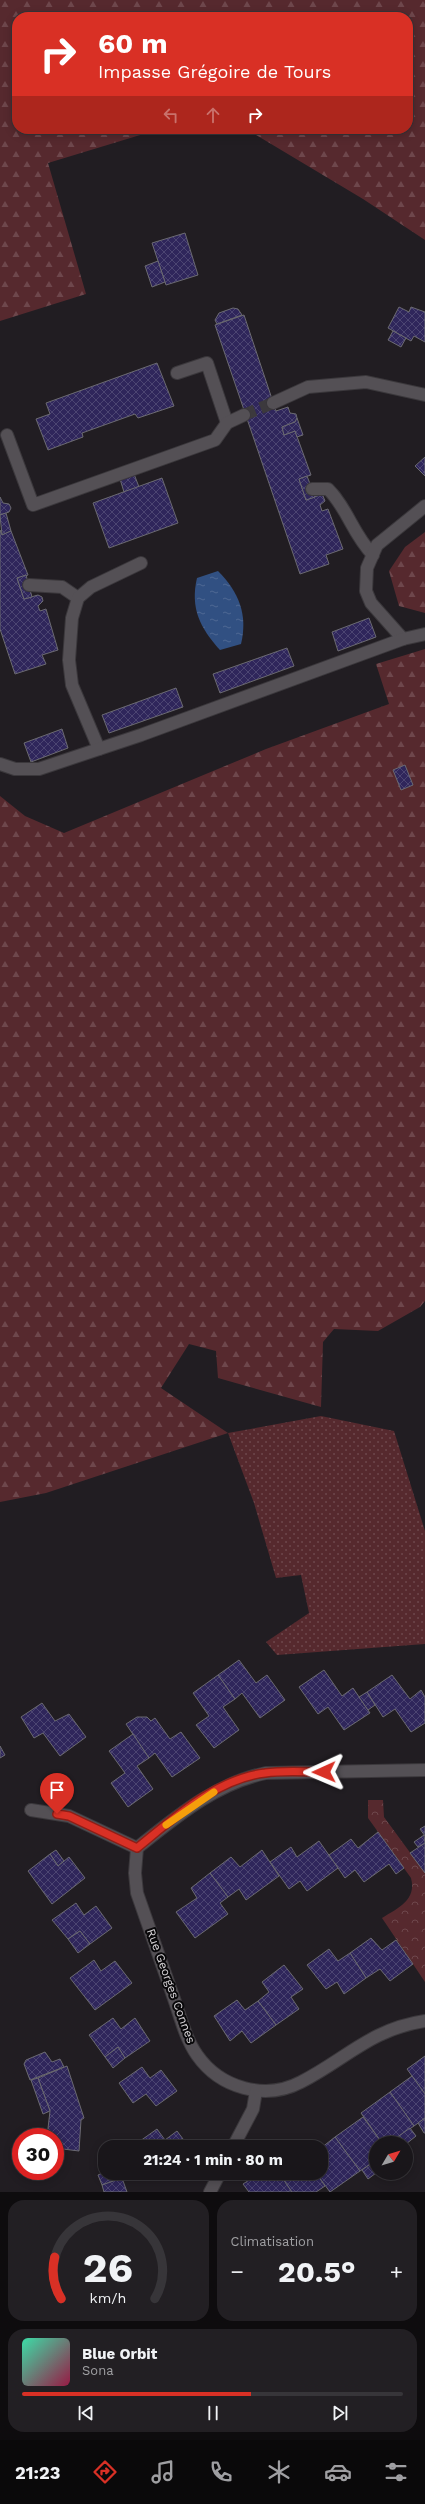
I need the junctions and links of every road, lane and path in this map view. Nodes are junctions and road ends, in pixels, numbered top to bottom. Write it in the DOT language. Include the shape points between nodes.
graph roads {
  1 [pos="177,373"];
  2 [pos="425,395"];
  3 [pos="273,403"];
  4 [pos="244,414"];
  5 [pos="227,423"];
  6 [pos="7,435"];
  7 [pos="312,489"];
  8 [pos="425,506"];
  9 [pos="373,555"];
  10 [pos="141,563"];
  11 [pos="29,585"];
  12 [pos="78,598"];
  13 [pos="425,634"];
  14 [pos="403,639"];
  15 [pos="99,750"];
  16 [pos="0,764"];
  17 [pos="425,1770"];
  18 [pos="31,1810"];
  19 [pos="137,1848"];
  20 [pos="425,2021"];
  21 [pos="256,2091"];
  22 [pos="237,2140"];
  23 [pos="216,2180"];
  24 [pos="210,2192"];
  1 -- 5 [label="street" via="207,363"];
  2 -- 3 [label="street" via="366,382 308,387"];
  4 -- 5 [label="street"];
  5 -- 6 [label="street" via="215,440 33,505"];
  7 -- 9 [label="street" via="328,489 338,499 360,541"];
  8 -- 9 [label="street" via="377,545"];
  9 -- 14 [label="street" via="367,568 366,591 371,604"];
  10 -- 12 [label="street" via="91,587"];
  11 -- 12 [label="street" via="62,587"];
  12 -- 15 [label="street" via="72,618 68,660 72,685"];
  13 -- 14 [label="street"];
  14 -- 15 [label="street"];
  15 -- 16 [label="street" via="39,769 15,769"];
  17 -- 19 [label="street" via="266,1773 252,1776 228,1784 199,1801"];
  18 -- 19 [label="street" via="69,1816"];
  19 -- 21 [label="street, Rue Georges Connes" via="134,1873 137,1893 190,2042 196,2054 213,2072 234,2085"];
  20 -- 21 [label="street, Rue Georges Connes" via="404,2025 371,2037 291,2087"];
  21 -- 22 [label="street" via="253,2109"];
  23 -- 24 [label="street"];
}
